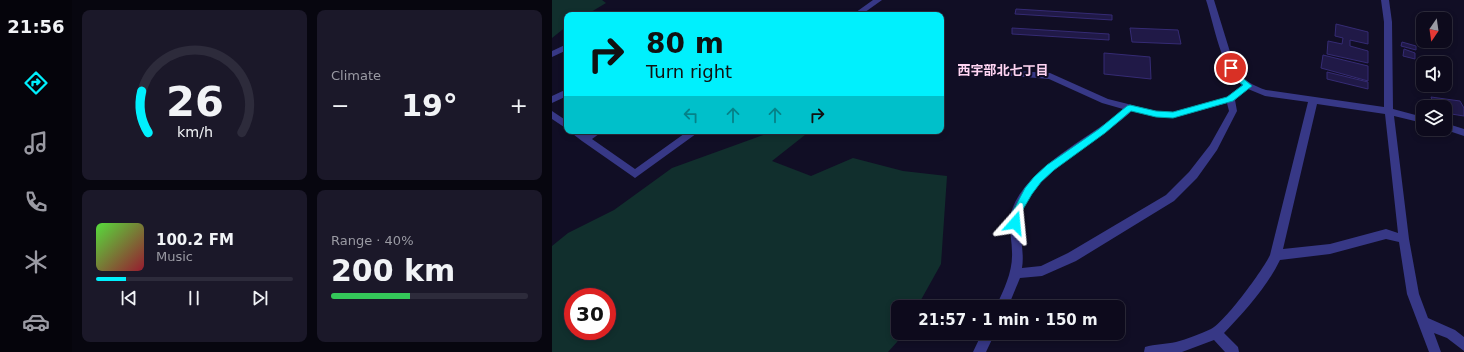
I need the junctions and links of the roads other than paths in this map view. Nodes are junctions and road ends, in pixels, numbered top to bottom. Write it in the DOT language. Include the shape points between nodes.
graph roads {
  1 [pos="878,0"];
  2 [pos="1210,0"];
  3 [pos="1386,0"];
  4 [pos="860,12"];
  5 [pos="564,48"];
  6 [pos="552,54"];
  7 [pos="1000,72"];
  8 [pos="1248,86"];
  9 [pos="564,94"];
  10 [pos="553,99"];
  11 [pos="1230,99"];
  12 [pos="1313,101"];
  13 [pos="1130,108"];
  14 [pos="1389,112"];
  15 [pos="552,114"];
  16 [pos="1416,118"];
  17 [pos="564,124"];
  18 [pos="1452,129"];
  19 [pos="1464,133"];
  20 [pos="578,134"];
  21 [pos="593,134"];
  22 [pos="691,134"];
  23 [pos="585,139"];
  24 [pos="1404,239"];
  25 [pos="1276,255"];
  26 [pos="1016,273"];
  27 [pos="1006,300"];
  28 [pos="1424,322"];
  29 [pos="1216,333"];
  30 [pos="985,340"];
  31 [pos="1464,345"];
  32 [pos="979,352"];
  33 [pos="1150,352"];
  34 [pos="1233,352"];
  35 [pos="1435,352"];
  1 -- 4 [label="street"];
  2 -- 8 [label="street" via="1231,68 1235,76"];
  3 -- 14 [label="street"];
  5 -- 6 [label="street"];
  7 -- 13 [label="street" via="1050,76"];
  8 -- 11 [label="street"];
  8 -- 12 [label="street" via="1265,93"];
  9 -- 10 [label="street"];
  11 -- 13 [label="street" via="1173,115"];
  11 -- 26 [label="street" via="1233,110 1214,147 1193,175 1170,198 1072,257 1042,271"];
  12 -- 14 [label="street"];
  12 -- 25 [label="street"];
  13 -- 26 [label="street" via="1050,168 1028,191 1017,211 1015,223 1018,254"];
  14 -- 16 [label="street"];
  14 -- 24 [label="street"];
  15 -- 17 [label="street"];
  18 -- 19 [label="street"];
  20 -- 23 [label="street"];
  21 -- 23 [label="street"];
  22 -- 23 [label="street" via="635,174"];
  24 -- 25 [label="street" via="1386,234 1330,249"];
  24 -- 28 [label="street" via="1412,294"];
  25 -- 29 [label="street" via="1270,268 1239,309"];
  26 -- 27 [label="street"];
  28 -- 31 [label="street" via="1451,334"];
  28 -- 35 [label="street"];
  29 -- 33 [label="street" via="1176,348"];
  29 -- 34 [label="street"];
  30 -- 32 [label="street"];
}
